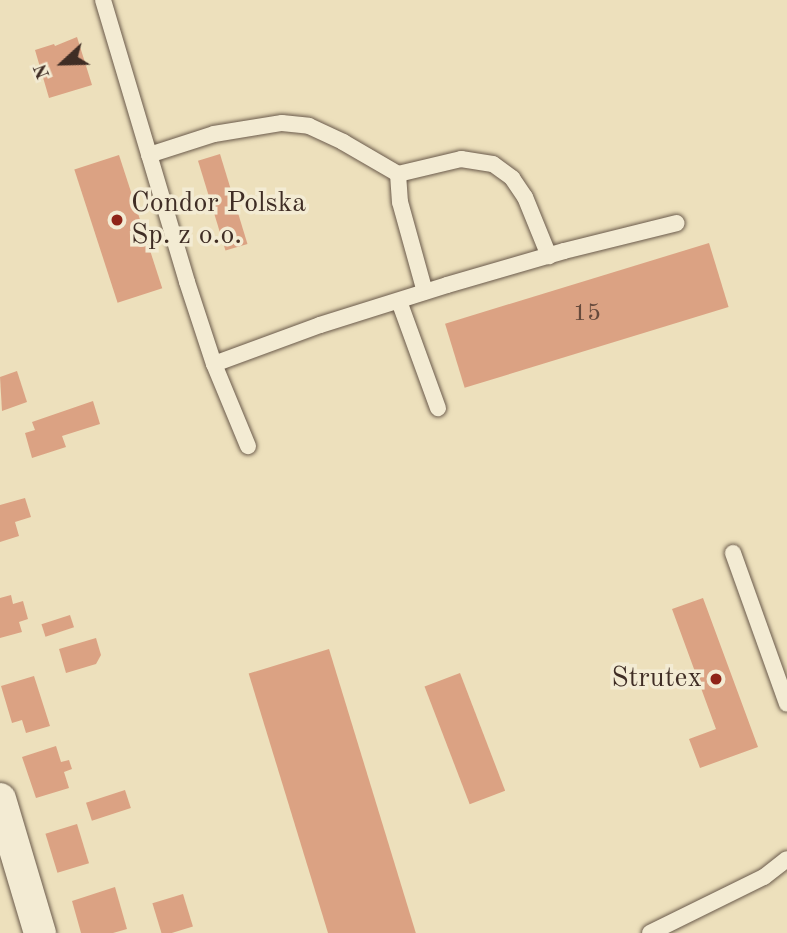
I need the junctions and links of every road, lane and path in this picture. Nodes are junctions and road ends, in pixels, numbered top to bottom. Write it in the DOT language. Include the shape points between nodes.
graph roads {
  1 [pos="103,0"];
  2 [pos="149,155"];
  3 [pos="398,174"];
  4 [pos="677,223"];
  5 [pos="549,256"];
  6 [pos="425,292"];
  7 [pos="399,301"];
  8 [pos="214,364"];
  9 [pos="438,408"];
  10 [pos="248,446"];
  11 [pos="733,553"];
  12 [pos="787,704"];
  13 [pos="0,799"];
  14 [pos="787,859"];
  15 [pos="40,933"];
  16 [pos="650,933"];
  1 -- 2 [label="lane"];
  2 -- 3 [label="lane" via="214,134 295,122 343,142"];
  2 -- 8 [label="lane"];
  3 -- 5 [label="lane" via="450,161 493,164 512,178 526,197"];
  3 -- 6 [label="lane" via="400,202"];
  4 -- 5 [label="lane"];
  5 -- 6 [label="lane"];
  6 -- 7 [label="lane"];
  7 -- 8 [label="lane"];
  7 -- 9 [label="lane"];
  8 -- 10 [label="lane"];
  11 -- 12 [label="lane"];
  13 -- 15 [label="street"];
  14 -- 16 [label="lane" via="764,877"];
}
